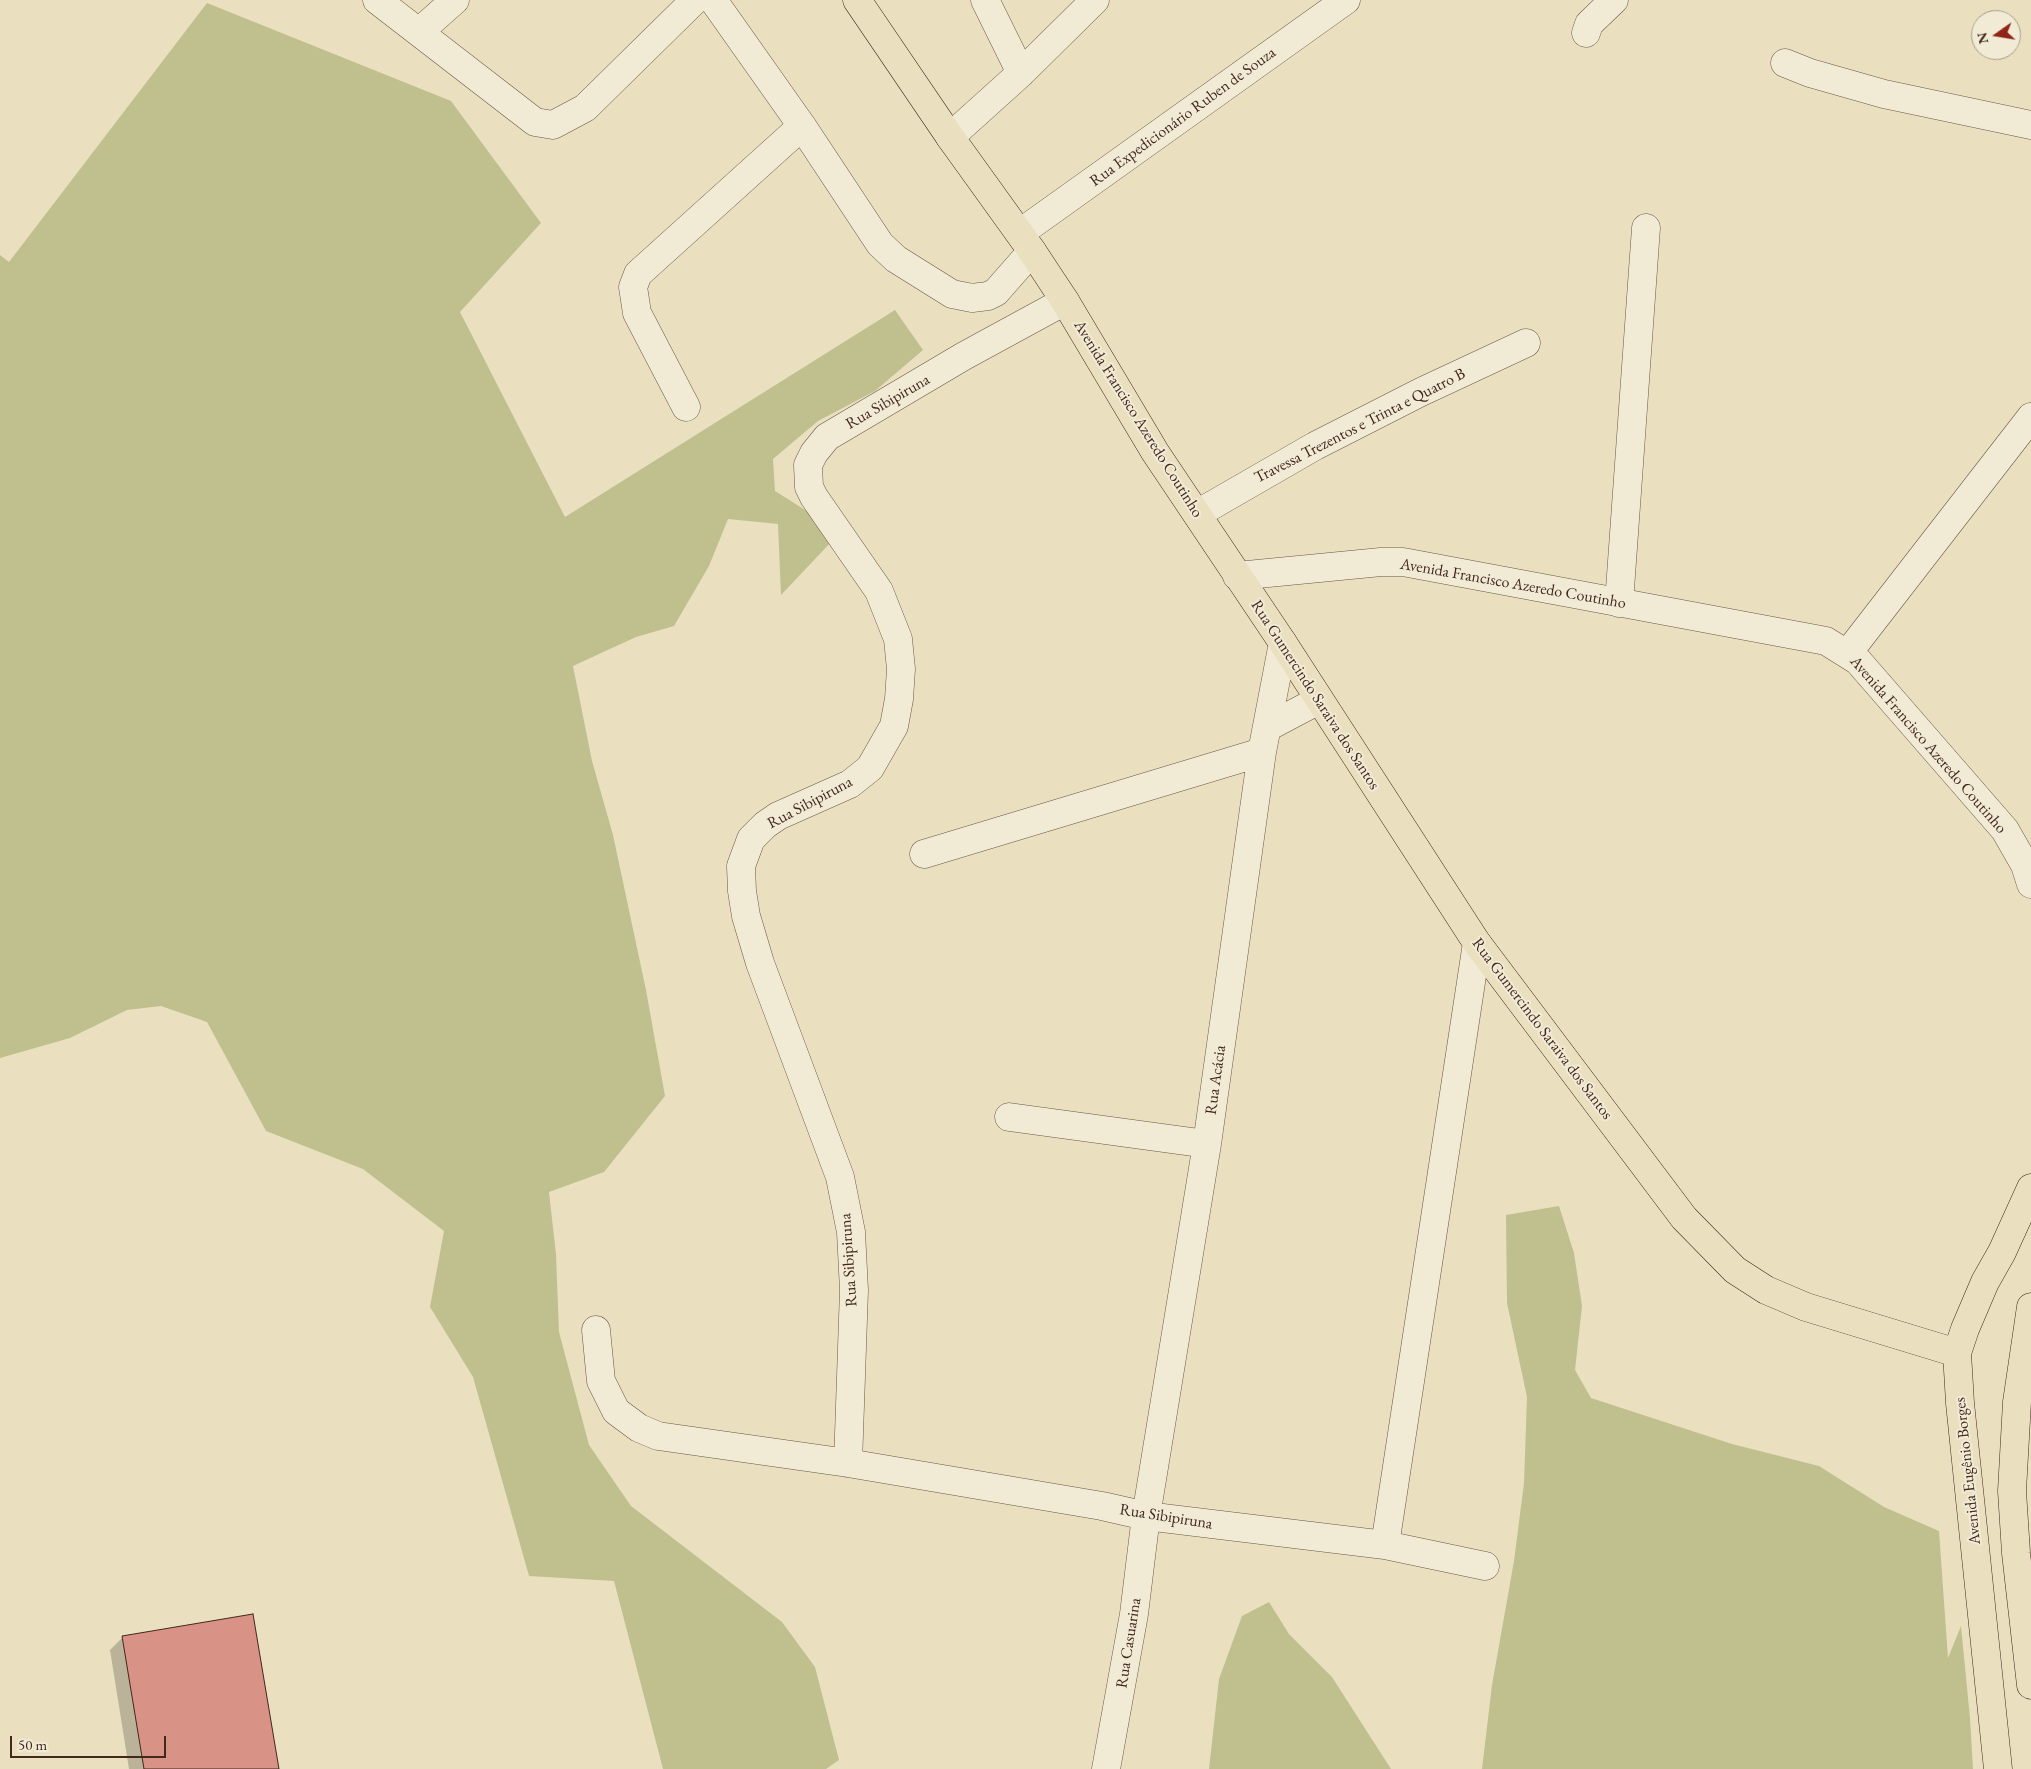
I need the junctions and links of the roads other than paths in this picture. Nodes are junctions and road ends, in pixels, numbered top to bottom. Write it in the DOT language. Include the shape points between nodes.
graph roads {
  1 [pos="378,0"];
  2 [pos="455,0"];
  3 [pos="695,0"];
  4 [pos="713,0"];
  5 [pos="857,0"];
  6 [pos="985,0"];
  7 [pos="1095,0"];
  8 [pos="1346,0"];
  9 [pos="1614,0"];
  10 [pos="419,32"];
  11 [pos="1586,33"];
  12 [pos="1784,63"];
  13 [pos="1021,73"];
  14 [pos="2031,125"];
  15 [pos="802,126"];
  16 [pos="950,137"];
  17 [pos="1646,228"];
  18 [pos="1026,242"];
  19 [pos="1065,301"];
  20 [pos="1526,343"];
  21 [pos="686,407"];
  22 [pos="2031,417"];
  23 [pos="1197,514"];
  24 [pos="1237,576"];
  25 [pos="1619,603"];
  26 [pos="1283,643"];
  27 [pos="1848,654"];
  28 [pos="1319,700"];
  29 [pos="1265,740"];
  30 [pos="924,854"];
  31 [pos="2031,884"];
  32 [pos="1477,943"];
  33 [pos="1009,1117"];
  34 [pos="1207,1144"];
  35 [pos="2031,1188"];
  36 [pos="2031,1307"];
  37 [pos="596,1330"];
  38 [pos="1957,1353"];
  39 [pos="848,1463"];
  40 [pos="1146,1516"];
  41 [pos="1385,1545"];
  42 [pos="1485,1566"];
  43 [pos="2031,1684"];
  44 [pos="1106,1769"];
  45 [pos="1998,1769"];
  1 -- 10 [label="street"];
  2 -- 10 [label="street"];
  3 -- 10 [label="street" via="585,108 553,126 535,122"];
  4 -- 15 [label="street, Rua Expedicionário Ruben de Souza"];
  5 -- 16 [label="main road, Avenida Francisco Azeredo Coutinho"];
  6 -- 13 [label="street"];
  7 -- 13 [label="street"];
  8 -- 18 [label="street, Rua Expedicionário Ruben de Souza"];
  9 -- 11 [label="street" via="1590,24"];
  12 -- 14 [label="street" via="1884,94"];
  13 -- 16 [label="street"];
  15 -- 18 [label="street, Rua Expedicionário Ruben de Souza" via="880,244 908,268 952,294 972,298 996,292"];
  15 -- 21 [label="street" via="638,274 633,287 637,313"];
  16 -- 18 [label="main road, Avenida Francisco Azeredo Coutinho"];
  17 -- 25 [label="street"];
  18 -- 19 [label="main road, Avenida Francisco Azeredo Coutinho"];
  19 -- 23 [label="main road, Avenida Francisco Azeredo Coutinho" via="1155,452"];
  19 -- 39 [label="street, Rua Sibipiruna" via="827,437 808,465 809,487 814,497 879,591 898,639 901,669 894,726 870,768 850,784 765,824 751,839 741,866 746,916 760,963 840,1177 847,1213 854,1290"];
  20 -- 23 [label="street, Travessa Trezentos e Trinta e Quatro B" via="1323,442"];
  22 -- 27 [label="street"];
  23 -- 24 [label="main road, Avenida Francisco Azeredo Coutinho"];
  24 -- 25 [label="street, Avenida Francisco Azeredo Coutinho" via="1372,562 1403,562"];
  24 -- 26 [label="main road, Rua Gumercindo Saraiva dos Santos"];
  25 -- 27 [label="street, Avenida Francisco Azeredo Coutinho" via="1804,636 1826,641"];
  26 -- 28 [label="main road, Rua Gumercindo Saraiva dos Santos"];
  26 -- 29 [label="street, Rua Acácia"];
  27 -- 31 [label="street, Avenida Francisco Azeredo Coutinho" via="1875,680 2005,830 2025,865"];
  28 -- 29 [label="street"];
  28 -- 32 [label="main road, Rua Gumercindo Saraiva dos Santos"];
  29 -- 30 [label="street"];
  29 -- 34 [label="street, Rua Acácia"];
  32 -- 38 [label="main road, Rua Gumercindo Saraiva dos Santos" via="1684,1218 1735,1270 1766,1290 1806,1307"];
  32 -- 41 [label="street"];
  33 -- 34 [label="street"];
  34 -- 40 [label="street, Rua Acácia"];
  35 -- 38 [label="main road, Avenida Eugênio Borges" via="1985,1282"];
  36 -- 43 [label="main road" via="2017,1402 2012,1491"];
  37 -- 39 [label="street, Rua Sibipiruna" via="601,1381 616,1411 639,1428 658,1436"];
  38 -- 45 [label="main road, Avenida Eugênio Borges"];
  39 -- 40 [label="street, Rua Sibipiruna"];
  40 -- 41 [label="street, Rua Sibipiruna"];
  40 -- 44 [label="street, Rua Casuarina" via="1134,1614"];
  41 -- 42 [label="street, Rua Sibipiruna"];
}
